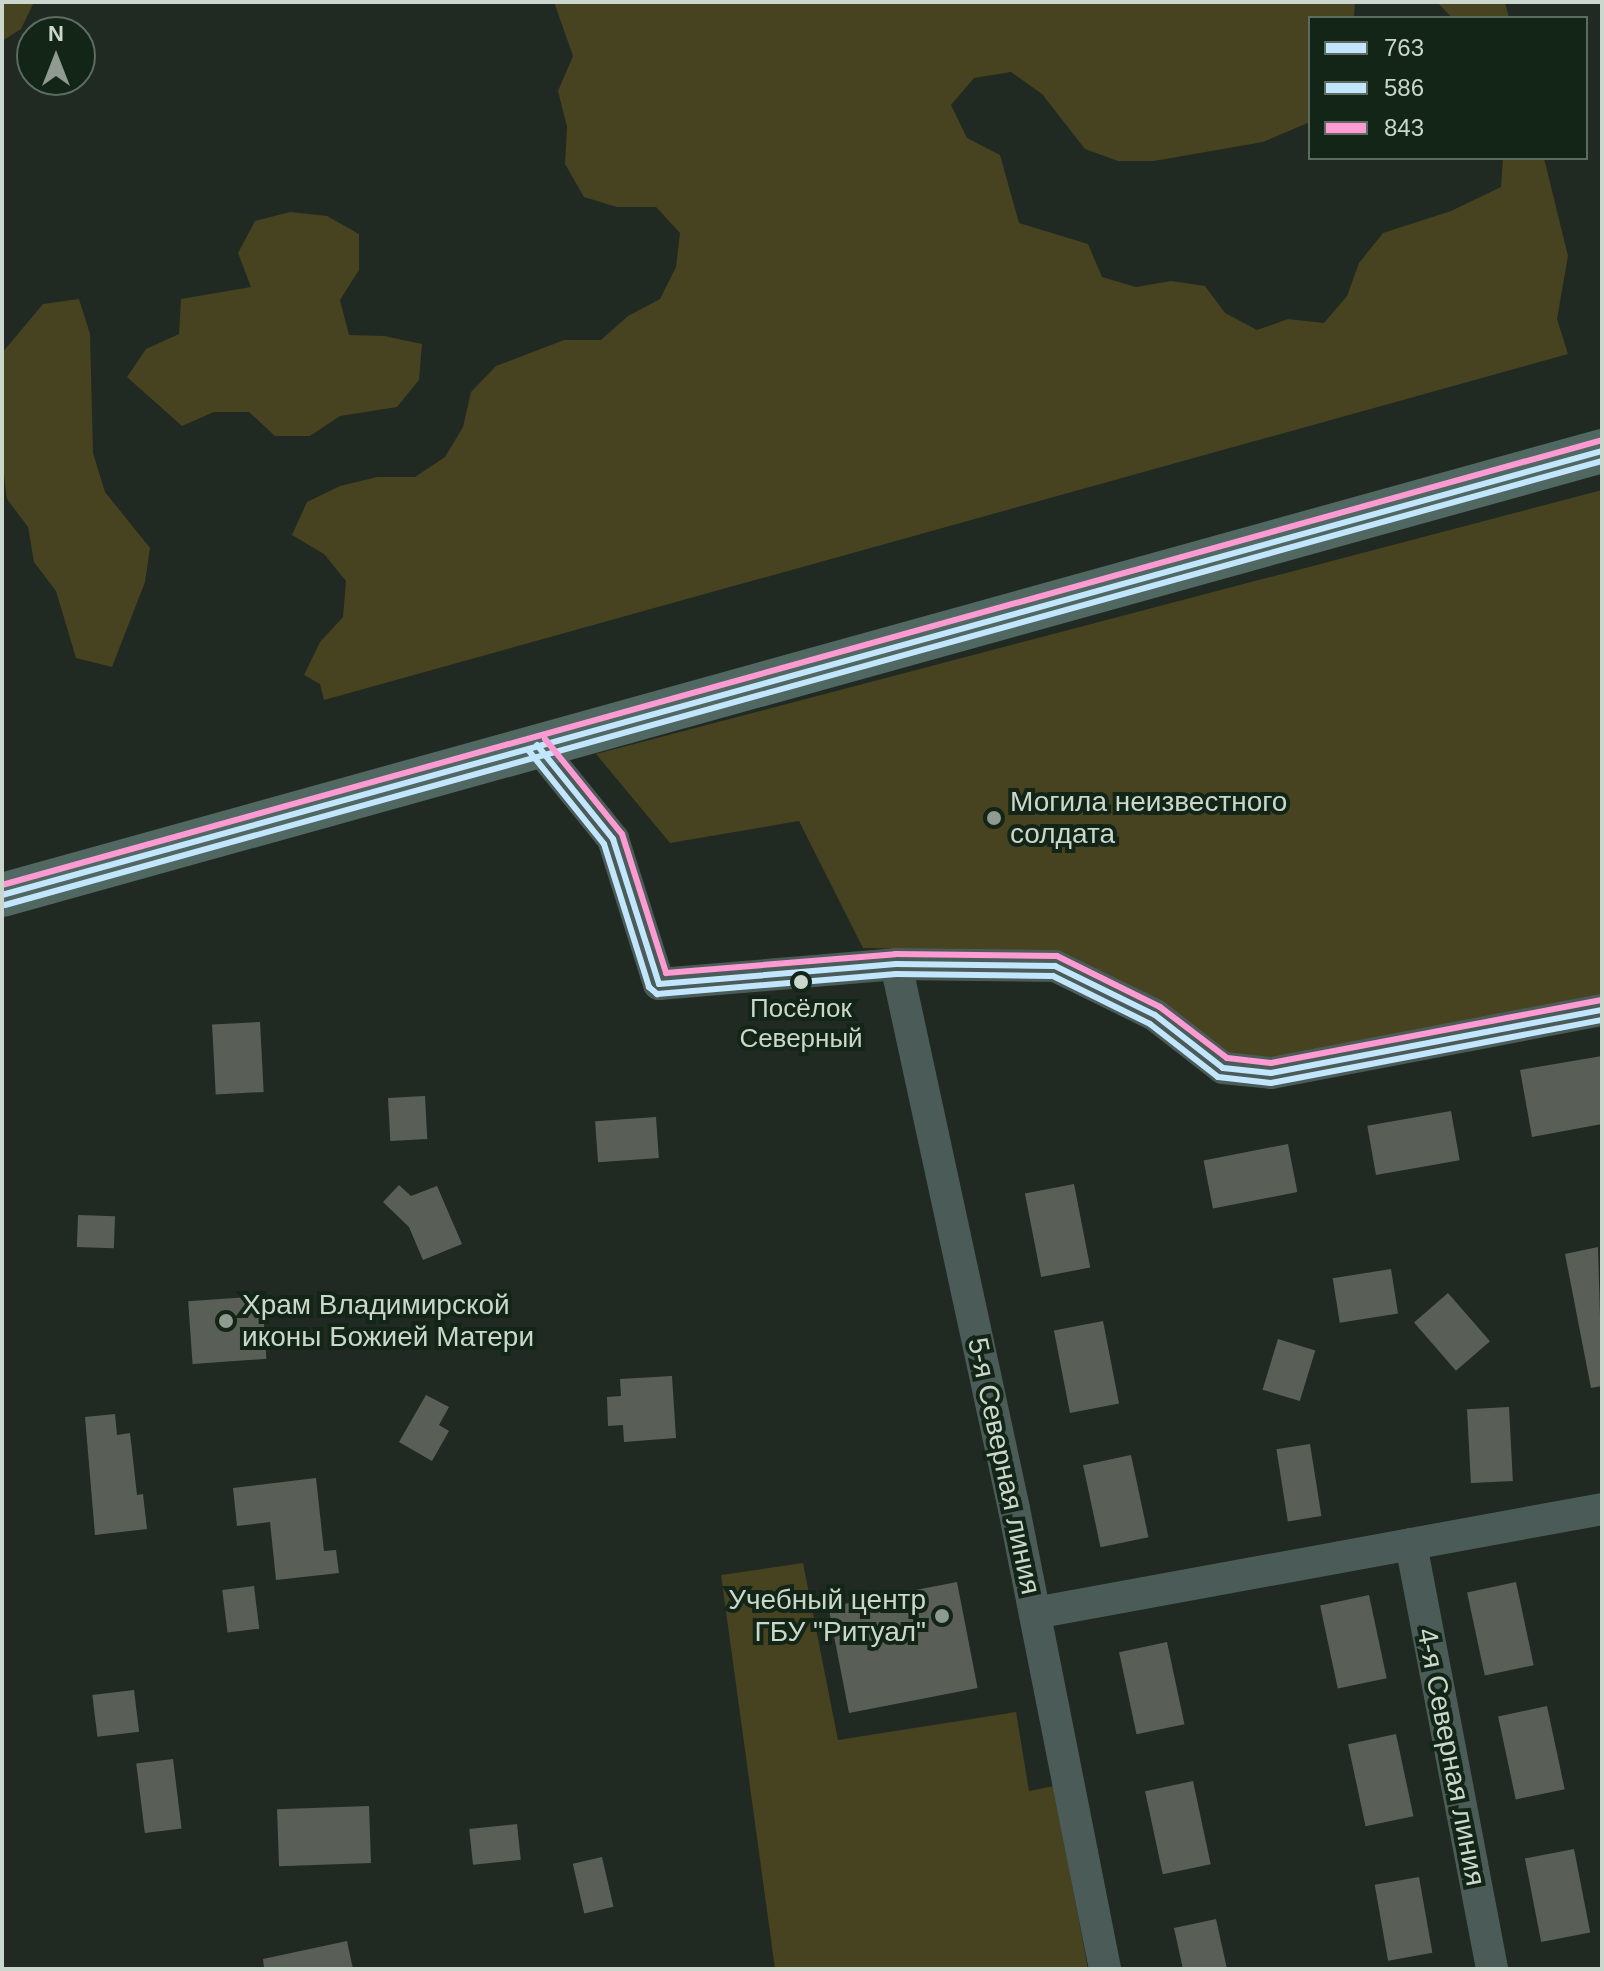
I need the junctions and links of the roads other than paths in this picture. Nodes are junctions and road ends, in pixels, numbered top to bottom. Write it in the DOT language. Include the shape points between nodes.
graph roads {
  1 [pos="1602,451"];
  2 [pos="537,745"];
  3 [pos="2,895"];
  4 [pos="896,964"];
  5 [pos="1602,1010"];
  6 [pos="1602,1509"];
  7 [pos="1411,1544"];
  8 [pos="1035,1613"];
  9 [pos="1105,1969"];
  10 [pos="1492,1969"];
  1 -- 2 [label="street"];
  2 -- 3 [label="street"];
  2 -- 4 [label="street" via="613,839 659,984"];
  4 -- 5 [label="street" via="1055,966 1155,1015 1223,1068 1271,1073"];
  4 -- 8 [label="street, 5-я Северная линия"];
  6 -- 7 [label="street"];
  7 -- 8 [label="street"];
  7 -- 10 [label="street, 4-я Северная линия"];
  8 -- 9 [label="street, 5-я Северная линия"];
}
